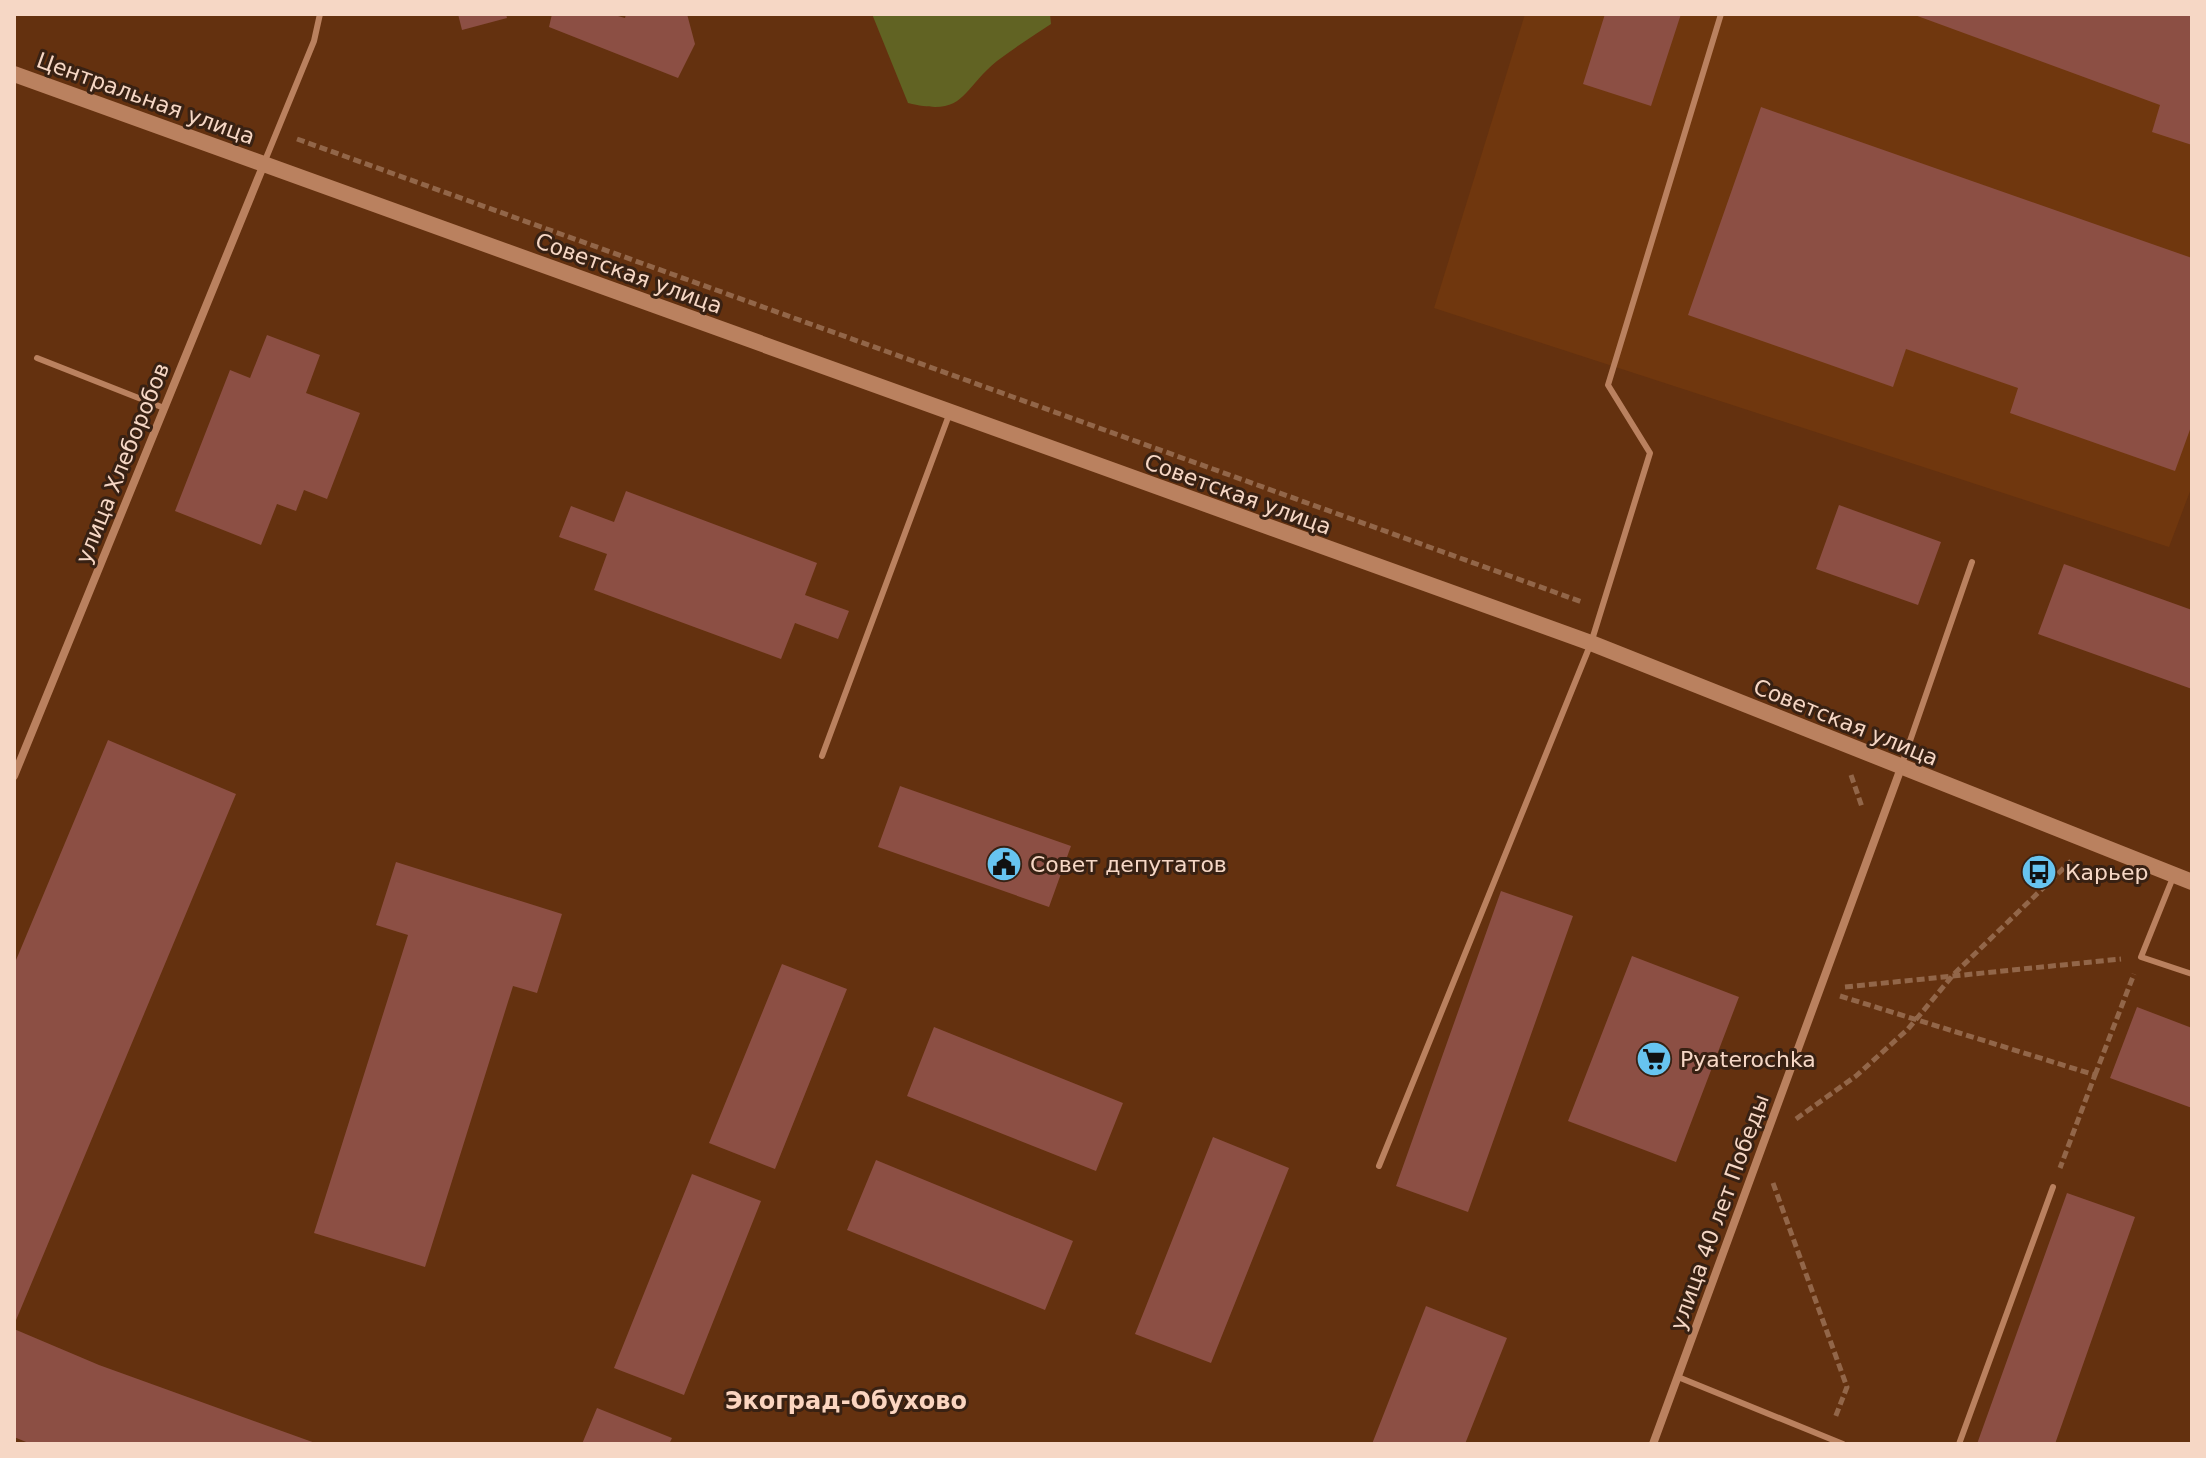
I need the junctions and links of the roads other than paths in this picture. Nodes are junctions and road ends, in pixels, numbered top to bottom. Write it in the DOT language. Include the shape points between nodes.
graph roads {
  1 [pos="320,14"];
  2 [pos="1721,14"];
  3 [pos="14,74"];
  4 [pos="264,163"];
  5 [pos="37,358"];
  6 [pos="164,408"];
  7 [pos="950,413"];
  8 [pos="1972,562"];
  9 [pos="1591,643"];
  10 [pos="822,756"];
  11 [pos="1901,768"];
  12 [pos="14,776"];
  13 [pos="2174,875"];
  14 [pos="2192,882"];
  15 [pos="2192,974"];
  16 [pos="1379,1166"];
  17 [pos="2053,1187"];
  18 [pos="1678,1377"];
  19 [pos="1653,1444"];
  20 [pos="1843,1444"];
  21 [pos="1959,1444"];
  1 -- 4 [label="lane"];
  2 -- 9 [label="lane" via="1608,385 1650,453"];
  3 -- 4 [label="main road, Центральная улица"];
  4 -- 6 [label="street, улица Хлеборобов"];
  4 -- 7 [label="main road, Советская улица"];
  5 -- 6 [label="lane"];
  6 -- 12 [label="street, улица Хлеборобов"];
  7 -- 9 [label="main road, Советская улица"];
  7 -- 10 [label="lane"];
  8 -- 11 [label="lane"];
  9 -- 11 [label="main road, Советская улица"];
  9 -- 16 [label="lane"];
  11 -- 13 [label="main road, Советская улица"];
  11 -- 18 [label="street, улица 40 лет Победы"];
  13 -- 14 [label="main road, Советская улица"];
  13 -- 15 [label="lane" via="2141,957"];
  17 -- 21 [label="lane"];
  18 -- 19 [label="street, улица 40 лет Победы"];
  18 -- 20 [label="lane"];
}
